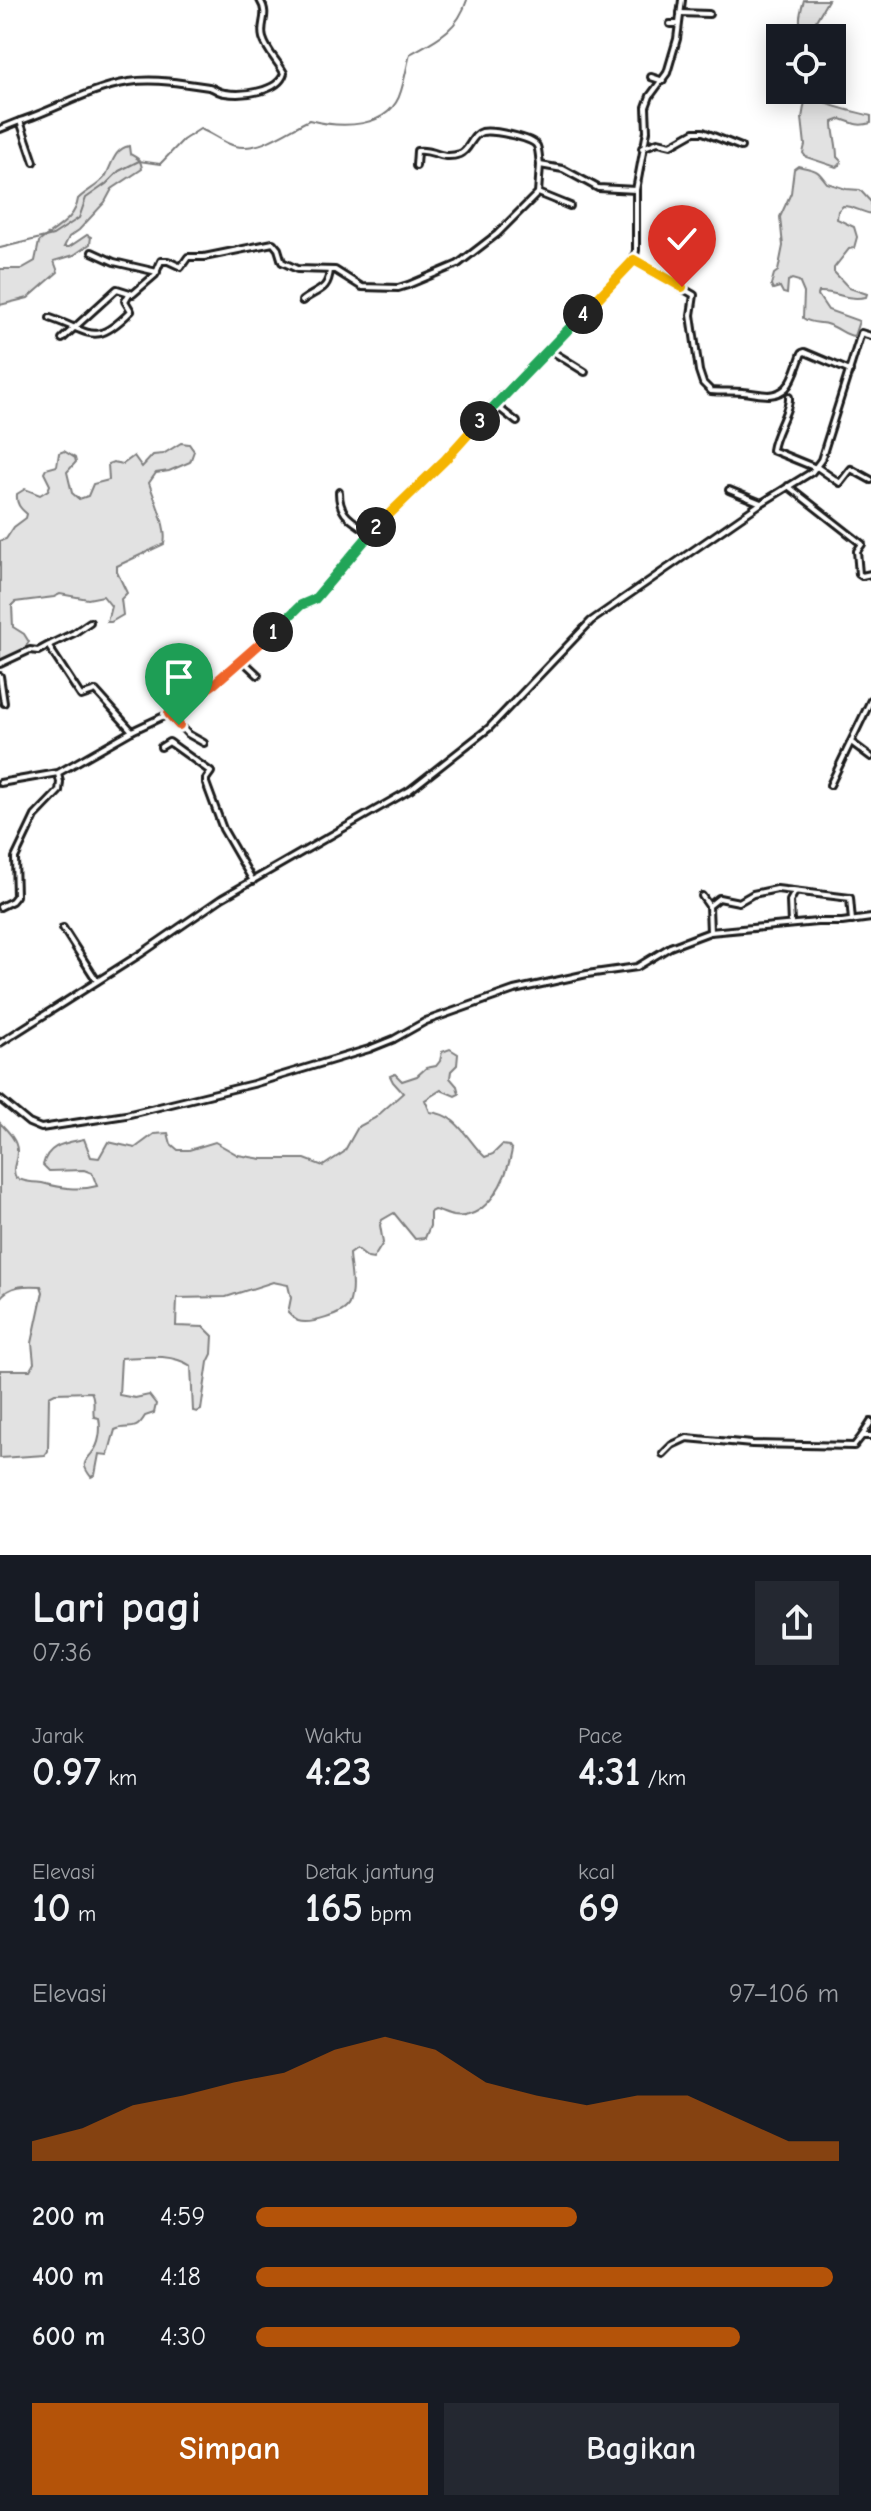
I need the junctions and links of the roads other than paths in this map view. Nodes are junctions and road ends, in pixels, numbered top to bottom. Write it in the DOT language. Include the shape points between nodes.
graph roads {
  1 [pos="260,0"];
  2 [pos="682,0"];
  3 [pos="680,13"];
  4 [pos="709,14"];
  5 [pos="670,24"];
  6 [pos="678,24"];
  7 [pos="651,77"];
  8 [pos="663,81"];
  9 [pos="20,121"];
  10 [pos="0,129"];
  11 [pos="741,147"];
  12 [pos="642,148"];
  13 [pos="34,162"];
  14 [pos="540,165"];
  15 [pos="416,166"];
  16 [pos="636,190"];
  17 [pos="538,193"];
  18 [pos="570,206"];
  19 [pos="92,252"];
  20 [pos="634,260"];
  21 [pos="330,270"];
  22 [pos="157,272"];
  23 [pos="130,294"];
  24 [pos="302,301"];
  25 [pos="50,318"];
  26 [pos="75,327"];
  27 [pos="871,336"];
  28 [pos="62,339"];
  29 [pos="548,349"];
  30 [pos="850,371"];
  31 [pos="585,372"];
  32 [pos="789,397"];
  33 [pos="494,404"];
  34 [pos="517,422"];
  35 [pos="817,468"];
  36 [pos="871,480"];
  37 [pos="788,486"];
  38 [pos="729,490"];
  39 [pos="339,492"];
  40 [pos="762,503"];
  41 [pos="370,533"];
  42 [pos="871,574"];
  43 [pos="90,622"];
  44 [pos="49,645"];
  45 [pos="242,660"];
  46 [pos="0,664"];
  47 [pos="258,675"];
  48 [pos="0,676"];
  49 [pos="871,700"];
  50 [pos="4,703"];
  51 [pos="169,714"];
  52 [pos="132,731"];
  53 [pos="851,742"];
  54 [pos="204,743"];
  55 [pos="161,747"];
  56 [pos="871,757"];
  57 [pos="58,773"];
  58 [pos="0,783"];
  59 [pos="830,785"];
  60 [pos="253,881"];
  61 [pos="795,892"];
  62 [pos="702,896"];
  63 [pos="709,906"];
  64 [pos="0,907"];
  65 [pos="871,918"];
  66 [pos="852,921"];
  67 [pos="791,924"];
  68 [pos="63,928"];
  69 [pos="710,932"];
  70 [pos="97,981"];
  71 [pos="0,1043"];
  72 [pos="0,1099"];
  73 [pos="871,1422"];
  74 [pos="862,1436"];
  75 [pos="871,1436"];
  76 [pos="663,1454"];
  1 -- 9 [label="street" via="266,13 262,35 284,73 272,86 231,94 209,87 134,81 100,88"];
  2 -- 3 [label="street"];
  3 -- 4 [label="street"];
  3 -- 6 [label="street"];
  5 -- 6 [label="street"];
  6 -- 8 [label="street"];
  7 -- 8 [label="street"];
  8 -- 12 [label="street" via="647,101"];
  9 -- 10 [label="street"];
  9 -- 13 [label="street"];
  11 -- 12 [label="street" via="694,132 671,145 656,142"];
  12 -- 16 [label="street"];
  14 -- 15 [label="street" via="533,142 485,132 460,154 443,157 419,150"];
  14 -- 16 [label="street" via="563,169 598,188"];
  14 -- 17 [label="street"];
  16 -- 20 [label="street"];
  17 -- 18 [label="street"];
  17 -- 21 [label="street" via="464,259 408,285 362,287"];
  19 -- 22 [label="street"];
  20 -- 29 [label="street"];
  20 -- 30 [label="street" via="694,295 691,315 699,371 711,391 771,396 788,386 805,352"];
  21 -- 22 [label="street" via="290,267 271,242 188,257 180,268 163,261"];
  21 -- 24 [label="street" via="324,287"];
  22 -- 23 [label="street"];
  23 -- 26 [label="street" via="117,289"];
  23 -- 26 [label="street" via="125,301 131,311 109,331 90,335"];
  25 -- 26 [label="street"];
  26 -- 28 [label="street"];
  27 -- 30 [label="street" via="861,333"];
  29 -- 31 [label="street"];
  29 -- 33 [label="street"];
  30 -- 35 [label="street"];
  32 -- 35 [label="street" via="772,448"];
  33 -- 34 [label="street"];
  33 -- 41 [label="street"];
  35 -- 36 [label="street" via="840,483 851,469"];
  35 -- 37 [label="street"];
  37 -- 40 [label="street"];
  37 -- 42 [label="street" via="862,544 857,551 859,574"];
  38 -- 40 [label="street"];
  39 -- 41 [label="street" via="344,514"];
  40 -- 60 [label="street" via="591,621 489,728 410,790"];
  41 -- 45 [label="street" via="315,599 295,610"];
  43 -- 44 [label="street"];
  44 -- 46 [label="street"];
  44 -- 52 [label="street" via="81,696 96,691"];
  45 -- 47 [label="street"];
  45 -- 51 [label="street"];
  48 -- 50 [label="street"];
  49 -- 53 [label="street"];
  51 -- 52 [label="street"];
  51 -- 54 [label="street"];
  52 -- 57 [label="street"];
  53 -- 56 [label="street"];
  53 -- 59 [label="street"];
  55 -- 60 [label="street" via="169,742 211,772 206,783 212,803"];
  57 -- 58 [label="street"];
  57 -- 64 [label="street" via="59,791 35,816 15,858 16,896"];
  60 -- 70 [label="street"];
  61 -- 63 [label="street" via="777,889 739,902 719,898"];
  61 -- 66 [label="street" via="850,898"];
  61 -- 67 [label="street"];
  62 -- 63 [label="street"];
  63 -- 69 [label="street"];
  65 -- 66 [label="street"];
  66 -- 67 [label="street"];
  67 -- 69 [label="street"];
  68 -- 70 [label="street"];
  69 -- 72 [label="street" via="637,967 514,990 426,1021 369,1049 191,1100 41,1128"];
  70 -- 71 [label="street"];
  73 -- 74 [label="street"];
  74 -- 75 [label="street"];
  74 -- 76 [label="street" via="854,1446 687,1438"];
}
